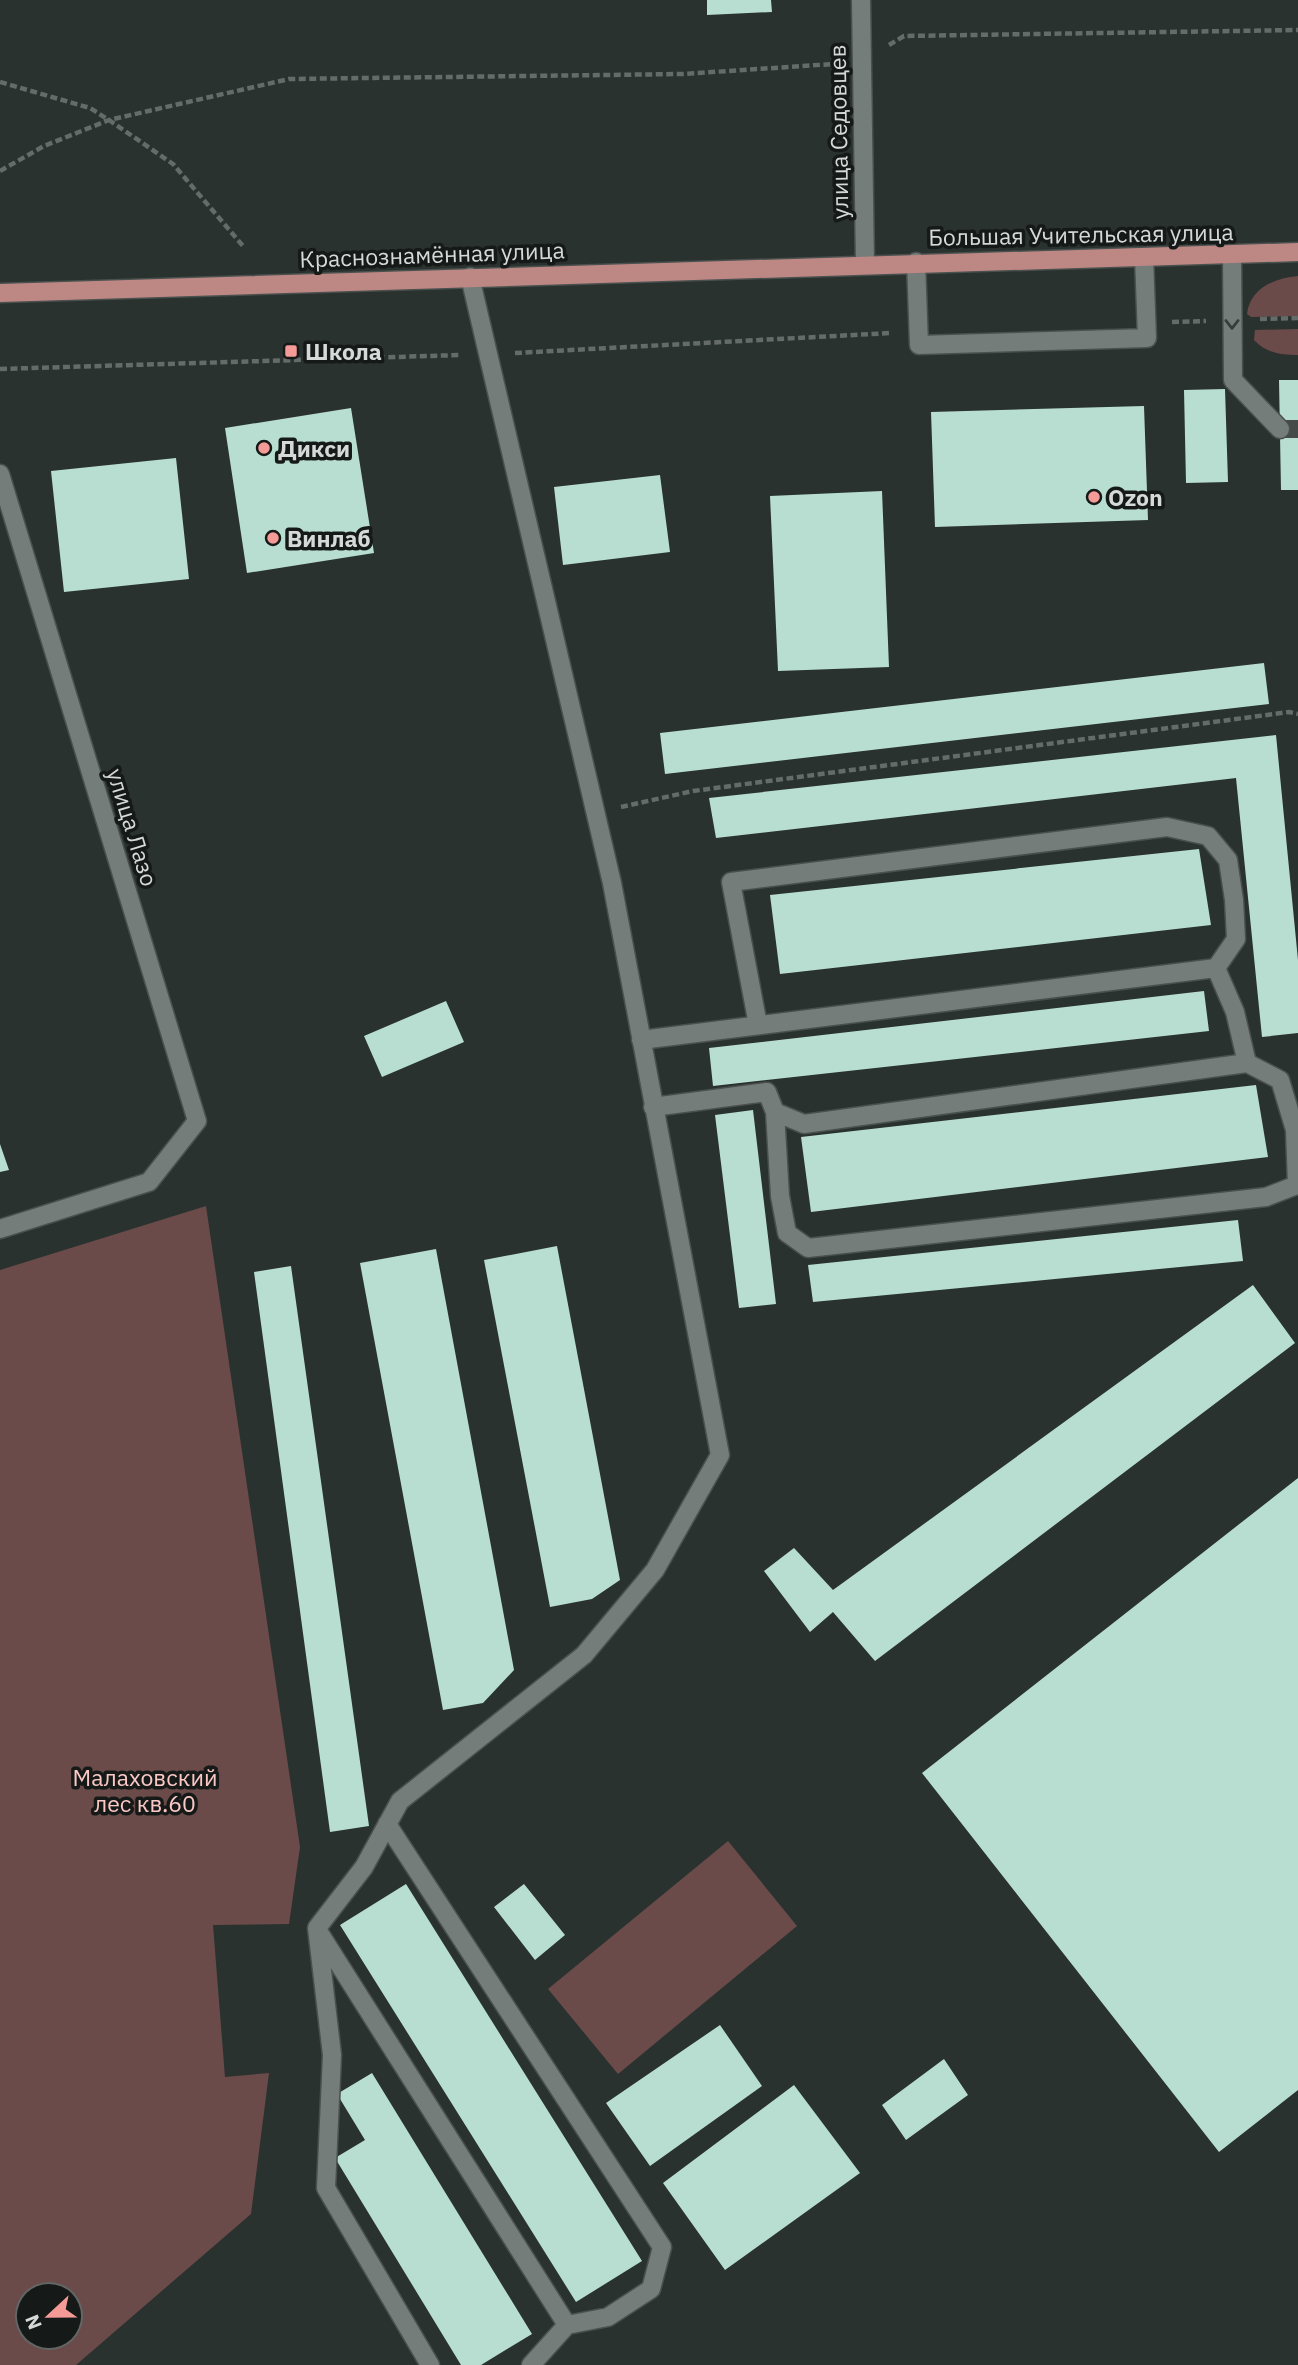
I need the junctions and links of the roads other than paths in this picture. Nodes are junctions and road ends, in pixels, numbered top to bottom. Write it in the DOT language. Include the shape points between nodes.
graph roads {
  1 [pos="861,0"];
  2 [pos="1298,252"];
  3 [pos="1232,255"];
  4 [pos="1144,257"];
  5 [pos="916,262"];
  6 [pos="865,264"];
  7 [pos="470,277"];
  8 [pos="0,293"];
  9 [pos="1280,429"];
  10 [pos="0,474"];
  11 [pos="1216,968"];
  12 [pos="758,1025"];
  13 [pos="641,1040"];
  14 [pos="1247,1062"];
  15 [pos="653,1107"];
  16 [pos="775,1112"];
  17 [pos="0,1229"];
  18 [pos="387,1824"];
  19 [pos="317,1928"];
  20 [pos="567,2325"];
  21 [pos="430,2365"];
  22 [pos="531,2365"];
  1 -- 6 [label="street, улица Седовцев"];
  2 -- 3 [label="main road, Большая Учительская улица"];
  3 -- 4 [label="main road, Большая Учительская улица"];
  3 -- 9 [label="street, one-way" via="1233,380"];
  4 -- 5 [label="main road, Большая Учительская улица"];
  4 -- 5 [label="street" via="1147,338 919,345"];
  5 -- 6 [label="main road, Большая Учительская улица"];
  6 -- 7 [label="main road, Краснознамённая улица"];
  7 -- 8 [label="main road, Краснознамённая улица"];
  7 -- 13 [label="street" via="612,883"];
  10 -- 17 [label="street, улица Лазо" via="197,1121 149,1182"];
  11 -- 12 [label="street"];
  11 -- 12 [label="street" via="1236,939 1228,860 1208,836 1167,827 731,882"];
  11 -- 14 [label="street" via="1235,1012"];
  12 -- 13 [label="street"];
  13 -- 15 [label="street"];
  14 -- 16 [label="street" via="804,1124"];
  14 -- 16 [label="street" via="1280,1080 1295,1130 1297,1185 1266,1197 808,1248 787,1233"];
  15 -- 16 [label="street" via="767,1092"];
  15 -- 18 [label="street" via="720,1455 655,1570 584,1655 400,1801"];
  18 -- 19 [label="street" via="364,1867"];
  18 -- 20 [label="street" via="662,2248 651,2289 608,2317"];
  19 -- 20 [label="street"];
  19 -- 21 [label="street" via="332,2055 326,2188"];
  20 -- 22 [label="street"];
}
